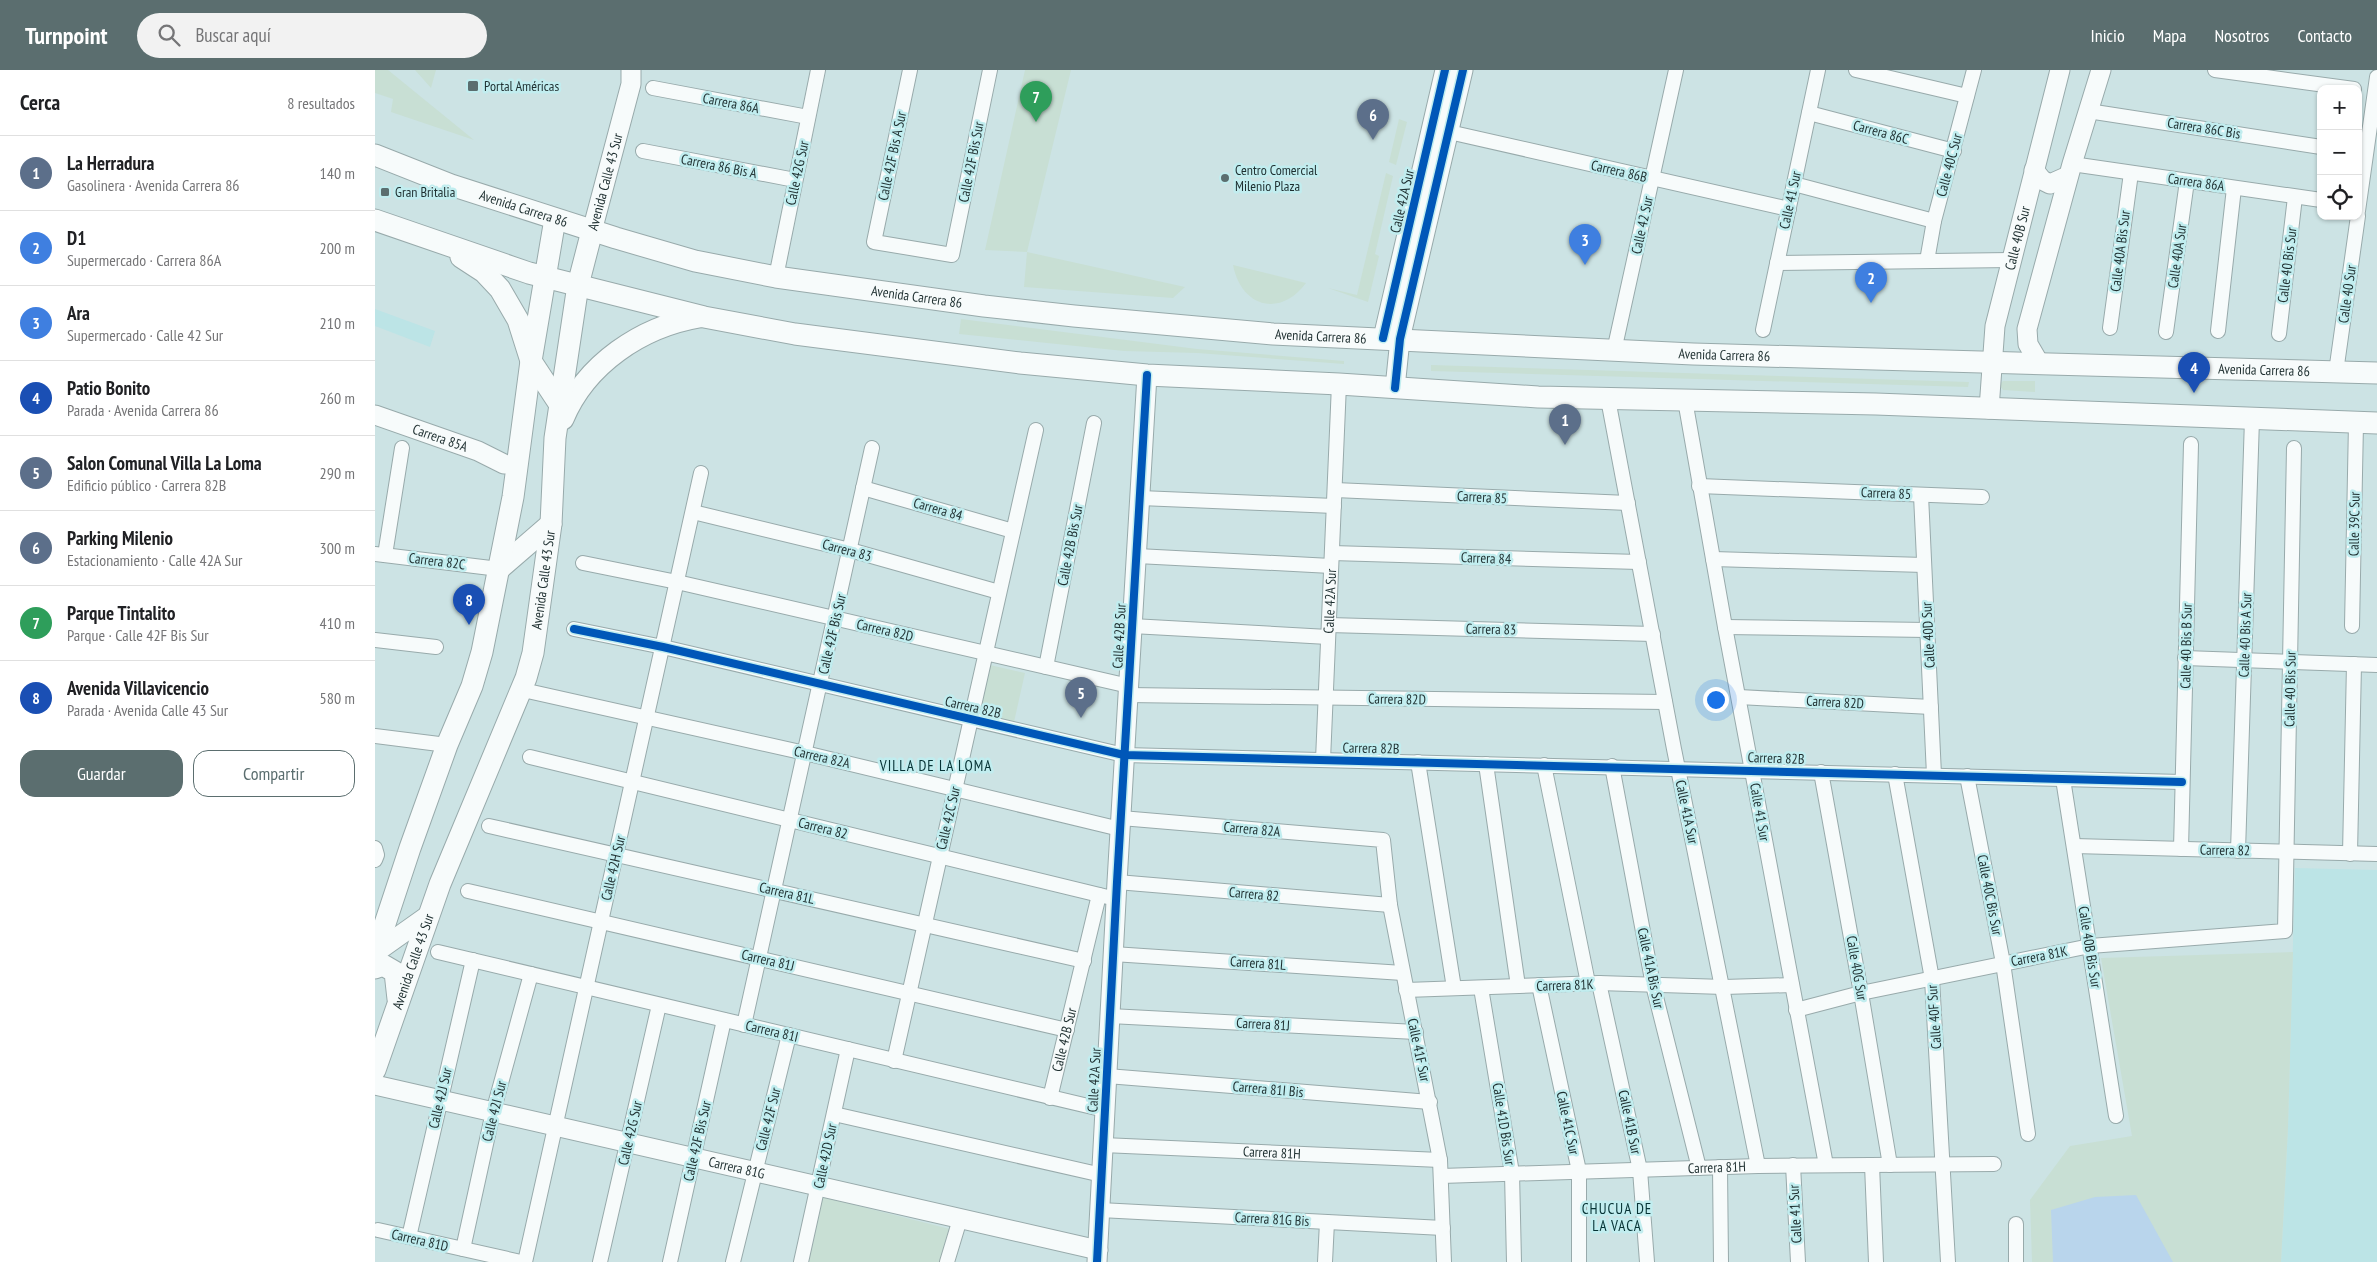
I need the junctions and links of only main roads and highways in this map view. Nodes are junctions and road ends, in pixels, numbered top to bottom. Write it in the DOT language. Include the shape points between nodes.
graph roads {
  1 [pos="375,155"];
  2 [pos="555,219"];
  3 [pos="375,220"];
  4 [pos="593,231"];
  5 [pos="423,238"];
  6 [pos="545,277"];
  7 [pos="578,285"];
  8 [pos="704,317"];
  9 [pos="531,361"];
  10 [pos="2377,373"];
  11 [pos="560,406"];
  12 [pos="2367,423"];
  13 [pos="555,438"];
  14 [pos="551,524"];
  15 [pos="499,569"];
  16 [pos="379,921"];
  17 [pos="375,953"];
  18 [pos="375,968"];
  19 [pos="398,1004"];
  20 [pos="375,1070"];
  1 -- 2 [label="main road, Avenida Carrera 86" via="451,185"];
  2 -- 4 [label="main road, Avenida Carrera 86"];
  2 -- 6 [label="main road"];
  3 -- 5 [label="main road"];
  4 -- 7 [label="main road, Avenida Calle 43 Sur"];
  4 -- 10 [label="main road, Avenida Carrera 86" via="695,261 775,277 984,306 1273,334 1614,350"];
  5 -- 6 [label="main road"];
  5 -- 9 [label="main road" via="473,265 496,285 518,320"];
  6 -- 7 [label="main road"];
  6 -- 9 [label="main road"];
  7 -- 8 [label="main road"];
  7 -- 11 [label="main road, Avenida Calle 43 Sur"];
  8 -- 12 [label="main road" via="852,342 1147,375 1538,397"];
  8 -- 13 [label="main road" via="655,329 614,354 579,390"];
  9 -- 11 [label="main road"];
  9 -- 15 [label="main road" via="513,497"];
  11 -- 13 [label="main road, Avenida Calle 43 Sur"];
  13 -- 14 [label="main road, Avenida Calle 43 Sur"];
  14 -- 15 [label="main road"];
  14 -- 19 [label="main road, Avenida Calle 43 Sur" via="533,653 523,690 440,884"];
  15 -- 16 [label="main road" via="472,686"];
  16 -- 17 [label="main road"];
  18 -- 19 [label="main road" via="383,965 395,972"];
  19 -- 20 [label="main road, Avenida Calle 43 Sur"];
}
